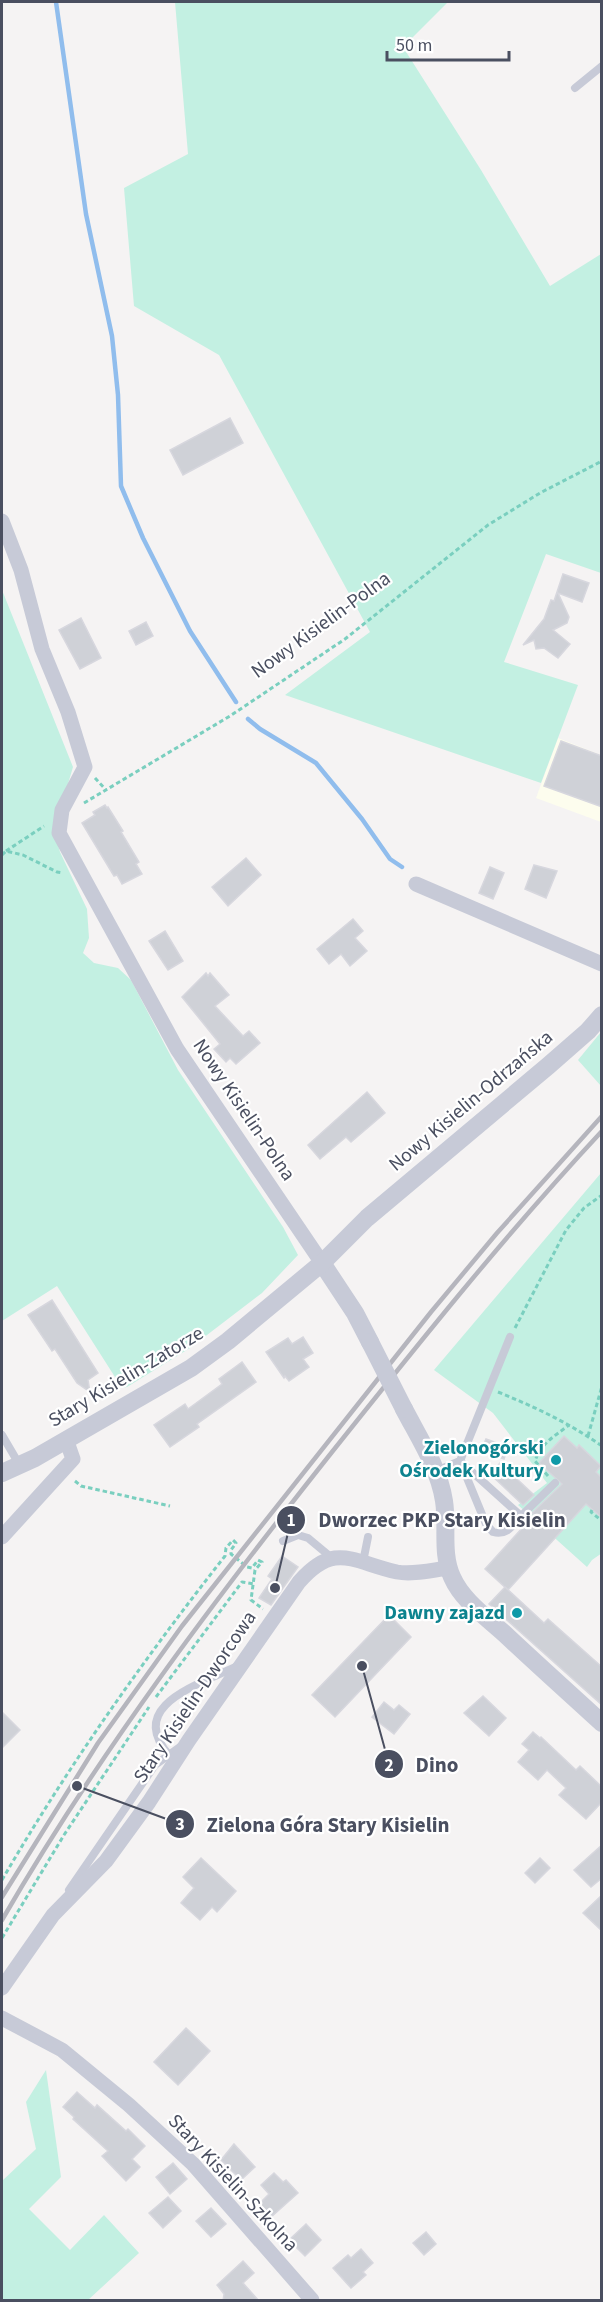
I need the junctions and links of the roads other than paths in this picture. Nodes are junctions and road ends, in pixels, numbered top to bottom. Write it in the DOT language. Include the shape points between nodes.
graph roads {
  1 [pos="602,66"];
  2 [pos="575,88"];
  3 [pos="2,521"];
  4 [pos="416,884"];
  5 [pos="602,964"];
  6 [pos="602,1015"];
  7 [pos="322,1263"];
  8 [pos="510,1337"];
  9 [pos="2,1435"];
  10 [pos="66,1439"];
  11 [pos="460,1461"];
  12 [pos="19,1466"];
  13 [pos="435,1471"];
  14 [pos="2,1473"];
  15 [pos="555,1484"];
  16 [pos="521,1516"];
  17 [pos="2,1537"];
  18 [pos="368,1537"];
  19 [pos="283,1541"];
  20 [pos="332,1558"];
  21 [pos="363,1562"];
  22 [pos="448,1568"];
  23 [pos="242,1663"];
  24 [pos="602,1723"];
  25 [pos="189,1740"];
  26 [pos="169,1755"];
  27 [pos="52,1915"];
  28 [pos="2,1988"];
  29 [pos="2,2018"];
  30 [pos="312,2301"];
  1 -- 2 [label="lane"];
  3 -- 7 [label="street, Nowy Kisielin-Polna" via="21,570 42,649 85,767 62,810 59,833 177,1049"];
  4 -- 5 [label="street"];
  6 -- 7 [label="street, Nowy Kisielin-Odrzańska" via="548,1066 367,1218"];
  7 -- 10 [label="street, Stary Kisielin-Zatorze" via="191,1368"];
  7 -- 13 [label="street, bridge" via="355,1313"];
  8 -- 11 [label="lane"];
  9 -- 12 [label="lane"];
  10 -- 12 [label="street, Stary Kisielin-Zatorze"];
  10 -- 17 [label="street" via="73,1459"];
  11 -- 13 [label="lane"];
  11 -- 16 [label="lane"];
  11 -- 16 [label="lane" via="493,1532 507,1531"];
  12 -- 14 [label="street, Stary Kisielin-Zatorze"];
  13 -- 22 [label="street" via="445,1503"];
  15 -- 16 [label="lane"];
  18 -- 21 [label="lane"];
  19 -- 20 [label="lane" via="298,1535 308,1538"];
  20 -- 21 [label="street"];
  20 -- 23 [label="street, Stary Kisielin-Dworcowa" via="310,1569"];
  21 -- 22 [label="street" via="407,1573"];
  22 -- 24 [label="street" via="468,1600"];
  23 -- 25 [label="street, Stary Kisielin-Dworcowa"];
  23 -- 26 [label="lane" via="192,1685 163,1707 155,1721 155,1735"];
  25 -- 26 [label="lane"];
  25 -- 27 [label="street, Stary Kisielin-Dworcowa" via="106,1861"];
  26 -- 27 [label="lane" via="155,1765"];
  27 -- 28 [label="street, Stary Kisielin-Dworcowa"];
  29 -- 30 [label="street, Stary Kisielin-Szkolna" via="62,2050 129,2105 193,2164"];
}
